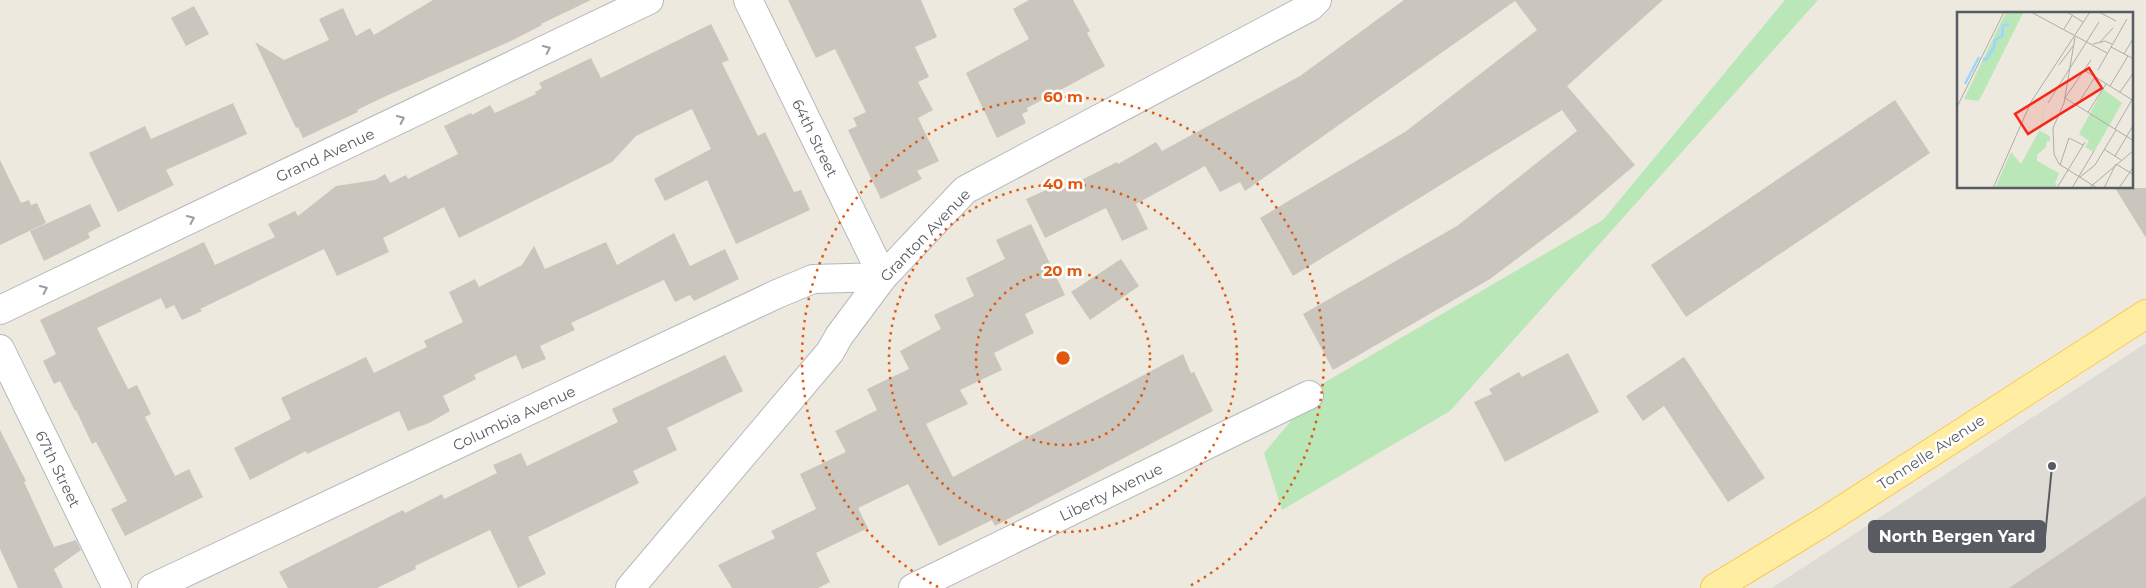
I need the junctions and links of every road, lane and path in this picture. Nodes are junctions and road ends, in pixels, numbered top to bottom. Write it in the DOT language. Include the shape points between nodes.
graph roads {
  1 [pos="650,0"];
  2 [pos="748,0"];
  3 [pos="1317,0"];
  4 [pos="883,277"];
  5 [pos="0,310"];
  6 [pos="2146,314"];
  7 [pos="0,349"];
  8 [pos="1309,395"];
  9 [pos="117,588"];
  10 [pos="152,588"];
  11 [pos="630,588"];
  12 [pos="913,588"];
  13 [pos="1714,588"];
  5 -- 1 [label="street, Grand Avenue, one-way"];
  2 -- 4 [label="street, 64th Street"];
  3 -- 4 [label="street, Granton Avenue" via="1310,7 965,190"];
  4 -- 10 [label="street, Columbia Avenue" via="813,279 777,294"];
  4 -- 11 [label="street, Granton Avenue" via="830,352"];
  6 -- 13 [label="main road, Tonnelle Avenue" via="1825,521"];
  7 -- 9 [label="street, 67th Street"];
  8 -- 12 [label="street, Liberty Avenue"];
}
